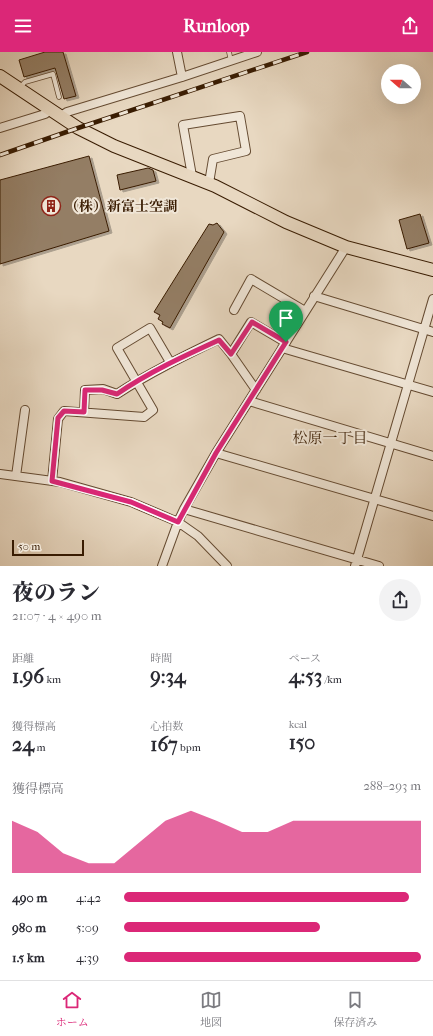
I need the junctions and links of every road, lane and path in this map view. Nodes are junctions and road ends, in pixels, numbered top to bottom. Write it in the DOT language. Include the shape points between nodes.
graph roads {
  1 [pos="177,52"];
  2 [pos="229,52"];
  3 [pos="257,52"];
  4 [pos="231,61"];
  5 [pos="182,77"];
  6 [pos="2,81"];
  7 [pos="19,89"];
  8 [pos="59,98"];
  9 [pos="56,113"];
  10 [pos="0,128"];
  11 [pos="192,176"];
  12 [pos="209,183"];
  13 [pos="346,247"];
  14 [pos="433,270"];
  15 [pos="314,296"];
  16 [pos="433,299"];
  17 [pos="234,310"];
  18 [pos="305,311"];
  19 [pos="424,329"];
  20 [pos="433,332"];
  21 [pos="284,345"];
  22 [pos="231,354"];
  23 [pos="170,362"];
  24 [pos="137,380"];
  25 [pos="408,385"];
  26 [pos="256,390"];
  27 [pos="433,392"];
  28 [pos="249,401"];
  29 [pos="25,410"];
  30 [pos="84,412"];
  31 [pos="391,443"];
  32 [pos="216,453"];
  33 [pos="433,456"];
  34 [pos="0,474"];
  35 [pos="16,476"];
  36 [pos="52,481"];
  37 [pos="375,500"];
  38 [pos="184,509"];
  39 [pos="433,516"];
  40 [pos="178,522"];
  41 [pos="356,563"];
  42 [pos="162,566"];
  43 [pos="227,566"];
  44 [pos="379,566"];
  1 -- 5 [label="street"];
  2 -- 4 [label="lane"];
  3 -- 4 [label="street"];
  4 -- 5 [label="street"];
  5 -- 9 [label="street" via="67,112"];
  6 -- 7 [label="main road"];
  7 -- 8 [label="lane" via="25,82 53,74"];
  7 -- 9 [label="main road"];
  9 -- 10 [label="street"];
  9 -- 11 [label="main road" via="78,128 114,146"];
  11 -- 12 [label="main road"];
  11 -- 12 [label="street" via="183,125 240,116 246,151 213,159"];
  12 -- 13 [label="main road" via="286,222"];
  13 -- 14 [label="main road"];
  13 -- 15 [label="street"];
  15 -- 18 [label="street"];
  15 -- 19 [label="street"];
  16 -- 19 [label="street"];
  17 -- 18 [label="street" via="251,279"];
  18 -- 21 [label="street"];
  19 -- 20 [label="street"];
  19 -- 25 [label="street"];
  21 -- 22 [label="street" via="252,322"];
  21 -- 25 [label="street"];
  21 -- 26 [label="street"];
  22 -- 23 [label="street" via="219,340"];
  22 -- 26 [label="street"];
  23 -- 24 [label="street"];
  23 -- 24 [label="street" via="150,328 118,348"];
  24 -- 30 [label="street" via="117,394 102,390 85,390"];
  24 -- 30 [label="street" via="154,410 144,417"];
  25 -- 27 [label="street"];
  25 -- 31 [label="street"];
  26 -- 28 [label="street"];
  28 -- 31 [label="street"];
  28 -- 32 [label="street"];
  29 -- 35 [label="street"];
  30 -- 36 [label="street" via="64,411 58,418"];
  31 -- 33 [label="street"];
  31 -- 37 [label="street"];
  32 -- 37 [label="street"];
  32 -- 38 [label="street"];
  34 -- 35 [label="street"];
  35 -- 36 [label="street"];
  36 -- 40 [label="street" via="131,502"];
  37 -- 39 [label="street"];
  37 -- 41 [label="street"];
  38 -- 40 [label="street"];
  38 -- 41 [label="street"];
  40 -- 42 [label="street"];
  40 -- 43 [label="street" via="198,536"];
  41 -- 44 [label="street"];
}
